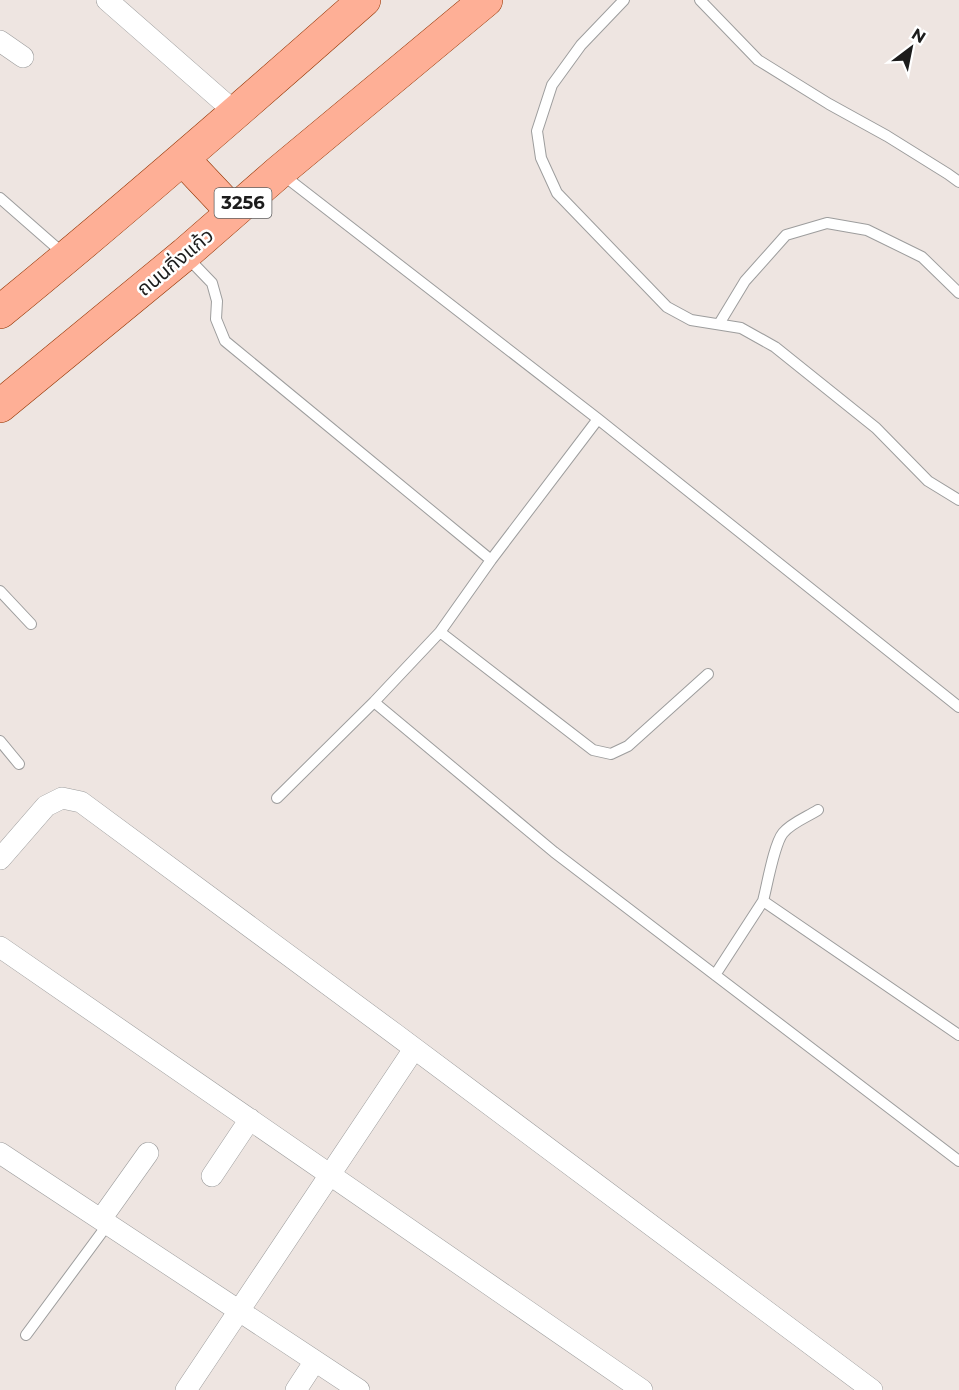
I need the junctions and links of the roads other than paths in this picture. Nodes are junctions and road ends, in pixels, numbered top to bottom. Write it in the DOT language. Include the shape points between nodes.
graph roads {
  1 [pos="107,0"];
  2 [pos="364,0"];
  3 [pos="486,0"];
  4 [pos="624,0"];
  5 [pos="700,0"];
  6 [pos="0,41"];
  7 [pos="22,57"];
  8 [pos="236,113"];
  9 [pos="183,159"];
  10 [pos="279,172"];
  11 [pos="959,182"];
  12 [pos="0,198"];
  13 [pos="233,212"];
  14 [pos="185,254"];
  15 [pos="68,257"];
  16 [pos="959,293"];
  17 [pos="0,312"];
  18 [pos="719,324"];
  19 [pos="0,406"];
  20 [pos="598,419"];
  21 [pos="959,500"];
  22 [pos="491,560"];
  23 [pos="0,591"];
  24 [pos="31,624"];
  25 [pos="440,632"];
  26 [pos="708,674"];
  27 [pos="374,702"];
  28 [pos="959,707"];
  29 [pos="0,741"];
  30 [pos="19,764"];
  31 [pos="277,798"];
  32 [pos="818,810"];
  33 [pos="0,859"];
  34 [pos="763,902"];
  35 [pos="0,947"];
  36 [pos="715,975"];
  37 [pos="959,1035"];
  38 [pos="414,1049"];
  39 [pos="250,1119"];
  40 [pos="0,1153"];
  41 [pos="147,1153"];
  42 [pos="959,1161"];
  43 [pos="330,1174"];
  44 [pos="212,1176"];
  45 [pos="105,1222"];
  46 [pos="239,1310"];
  47 [pos="26,1335"];
  48 [pos="315,1361"];
  49 [pos="186,1390"];
  50 [pos="296,1390"];
  51 [pos="359,1390"];
  52 [pos="642,1390"];
  53 [pos="872,1390"];
  1 -- 8 [label="street"];
  2 -- 8 [label="main road"];
  3 -- 10 [label="main road, ถนนกิ่งแก้ว / 3256"];
  4 -- 18 [label="lane" via="581,45 552,86 537,131 541,158 556,193 667,307 691,320"];
  5 -- 11 [label="lane" via="758,60"];
  6 -- 7 [label="street"];
  8 -- 9 [label="main road"];
  9 -- 13 [label="main road"];
  9 -- 15 [label="main road"];
  10 -- 13 [label="main road, ถนนกิ่งแก้ว / 3256"];
  10 -- 20 [label="lane"];
  12 -- 15 [label="lane"];
  13 -- 14 [label="main road, ถนนกิ่งแก้ว / 3256"];
  14 -- 19 [label="main road, ถนนกิ่งแก้ว / 3256"];
  14 -- 22 [label="lane" via="212,283 216,319 225,341"];
  15 -- 17 [label="main road"];
  16 -- 18 [label="lane" via="922,257 867,230 827,222 786,235 745,281"];
  18 -- 21 [label="lane" via="741,328 775,347 876,428 928,481"];
  20 -- 22 [label="lane"];
  20 -- 28 [label="lane"];
  22 -- 25 [label="lane"];
  23 -- 24 [label="lane"];
  25 -- 26 [label="lane" via="593,750 611,754 628,746"];
  25 -- 27 [label="lane"];
  27 -- 31 [label="lane"];
  27 -- 36 [label="lane" via="554,852"];
  29 -- 30 [label="lane"];
  32 -- 34 [label="lane" via="782,834"];
  33 -- 38 [label="street" via="46,806 62,798 81,802"];
  34 -- 36 [label="lane"];
  34 -- 37 [label="lane"];
  35 -- 39 [label="street"];
  36 -- 42 [label="lane"];
  38 -- 43 [label="street"];
  38 -- 53 [label="street"];
  39 -- 43 [label="street"];
  39 -- 44 [label="street"];
  40 -- 45 [label="street"];
  41 -- 45 [label="street"];
  43 -- 46 [label="street"];
  43 -- 52 [label="street"];
  45 -- 46 [label="street"];
  45 -- 47 [label="lane"];
  46 -- 48 [label="street"];
  46 -- 49 [label="street"];
  48 -- 50 [label="street"];
  48 -- 51 [label="street"];
}
